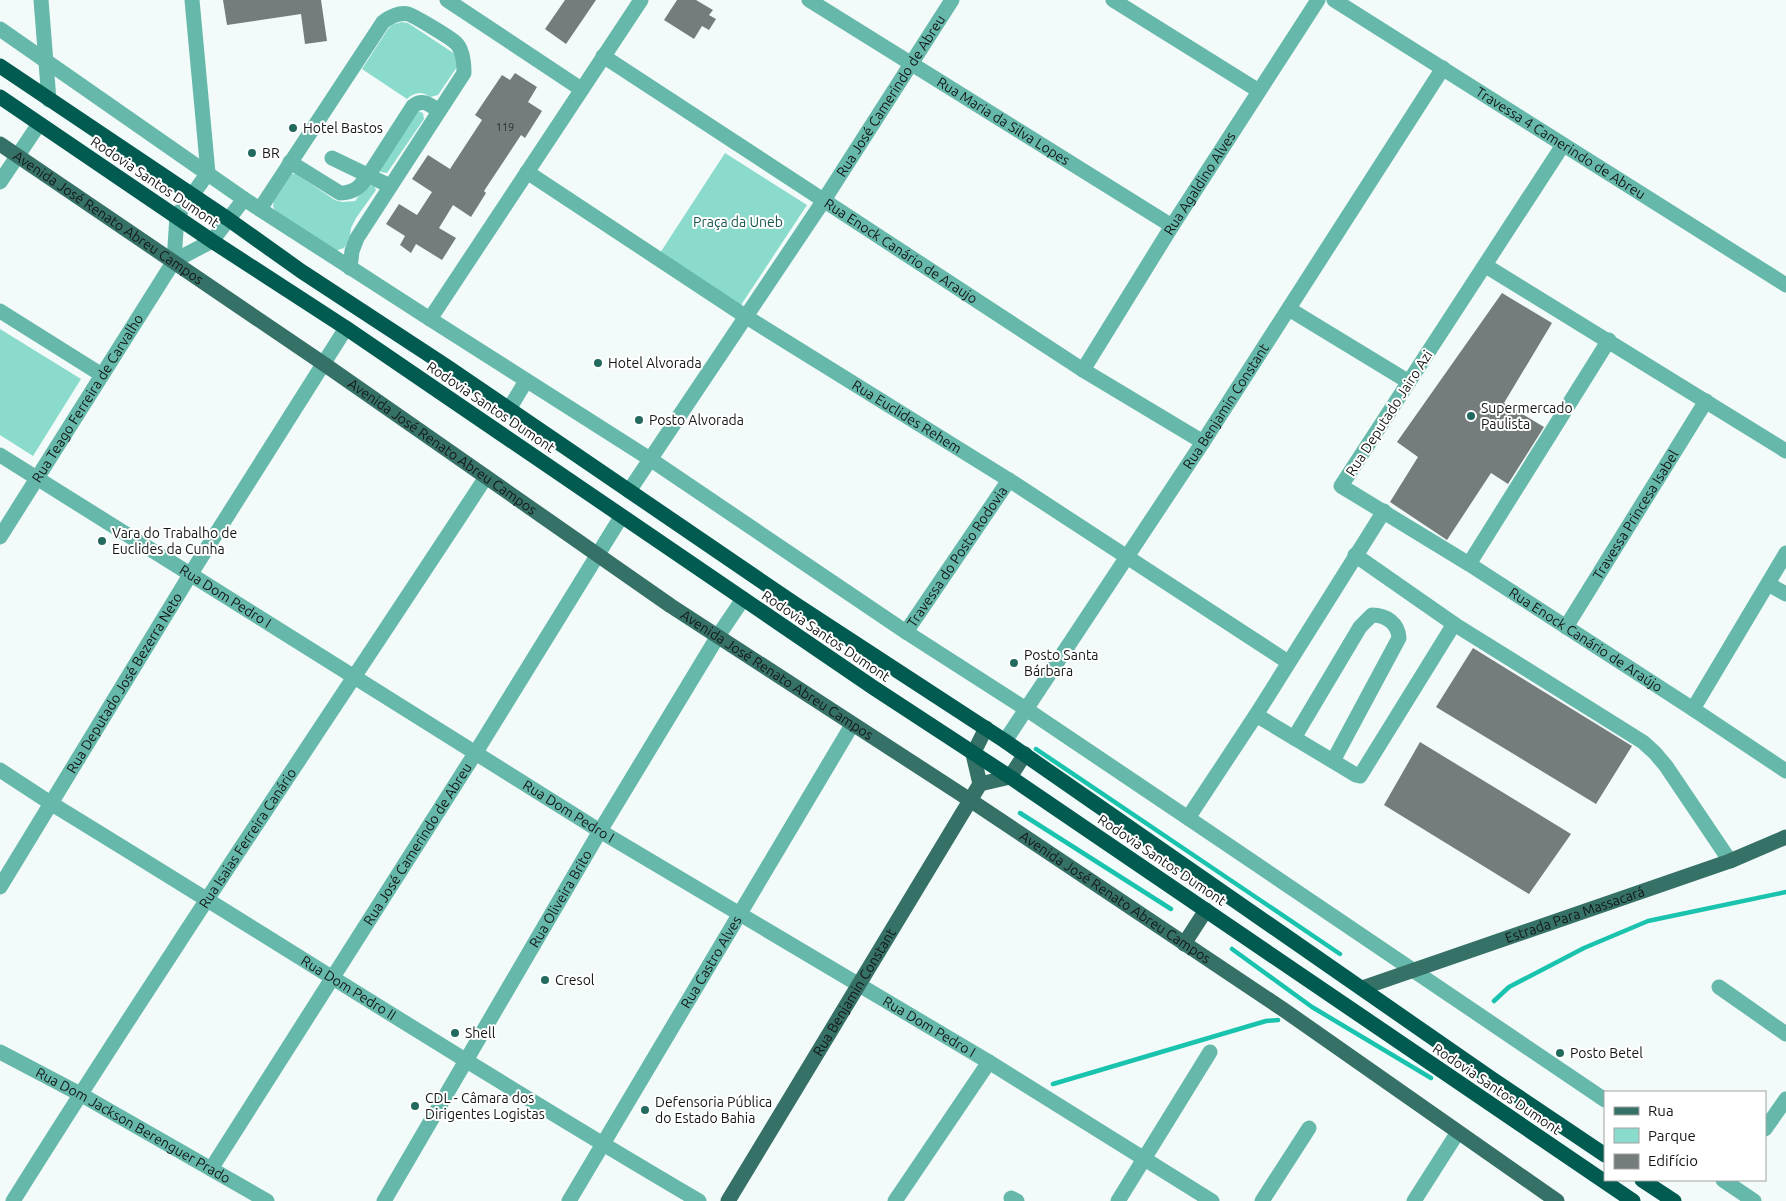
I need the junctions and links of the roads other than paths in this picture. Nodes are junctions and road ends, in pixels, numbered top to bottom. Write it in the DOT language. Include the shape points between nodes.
graph roads {
  1 [pos="42,0"];
  2 [pos="192,0"];
  3 [pos="641,0"];
  4 [pos="808,0"];
  5 [pos="952,0"];
  6 [pos="1113,0"];
  7 [pos="1318,0"];
  8 [pos="1334,0"];
  9 [pos="449,1"];
  10 [pos="1351,5"];
  11 [pos="0,29"];
  12 [pos="603,56"];
  13 [pos="47,63"];
  14 [pos="912,65"];
  15 [pos="0,66"];
  16 [pos="1443,68"];
  17 [pos="581,89"];
  18 [pos="1259,91"];
  19 [pos="0,97"];
  20 [pos="49,100"];
  21 [pos="439,111"];
  22 [pos="39,124"];
  23 [pos="0,144"];
  24 [pos="1563,145"];
  25 [pos="18,156"];
  26 [pos="332,158"];
  27 [pos="290,162"];
  28 [pos="527,172"];
  29 [pos="208,173"];
  30 [pos="368,176"];
  31 [pos="0,182"];
  32 [pos="390,186"];
  33 [pos="192,196"];
  34 [pos="244,199"];
  35 [pos="824,200"];
  36 [pos="260,209"];
  37 [pos="176,216"];
  38 [pos="228,219"];
  39 [pos="1172,226"];
  40 [pos="212,241"];
  41 [pos="174,261"];
  42 [pos="1486,266"];
  43 [pos="350,268"];
  44 [pos="1786,285"];
  45 [pos="1289,309"];
  46 [pos="0,311"];
  47 [pos="746,316"];
  48 [pos="430,319"];
  49 [pos="346,328"];
  50 [pos="1609,340"];
  51 [pos="324,364"];
  52 [pos="1084,370"];
  53 [pos="102,374"];
  54 [pos="526,381"];
  55 [pos="1408,382"];
  56 [pos="1706,401"];
  57 [pos="508,409"];
  58 [pos="1203,442"];
  59 [pos="1786,451"];
  60 [pos="0,455"];
  61 [pos="650,459"];
  62 [pos="486,477"];
  63 [pos="36,478"];
  64 [pos="1009,480"];
  65 [pos="630,491"];
  66 [pos="1384,511"];
  67 [pos="621,517"];
  68 [pos="0,537"];
  69 [pos="1786,553"];
  70 [pos="597,554"];
  71 [pos="1355,555"];
  72 [pos="1126,558"];
  73 [pos="1469,564"];
  74 [pos="190,575"];
  75 [pos="1768,584"];
  76 [pos="1786,594"];
  77 [pos="743,599"];
  78 [pos="1454,624"];
  79 [pos="1566,627"];
  80 [pos="906,632"];
  81 [pos="718,636"];
  82 [pos="1288,662"];
  83 [pos="355,676"];
  84 [pos="1026,709"];
  85 [pos="1693,709"];
  86 [pos="1256,715"];
  87 [pos="852,725"];
  88 [pos="986,728"];
  89 [pos="1294,738"];
  90 [pos="1005,741"];
  91 [pos="476,752"];
  92 [pos="973,754"];
  93 [pos="1025,754"];
  94 [pos="1333,761"];
  95 [pos="0,770"];
  96 [pos="1786,771"];
  97 [pos="1010,777"];
  98 [pos="980,784"];
  99 [pos="970,800"];
  100 [pos="52,804"];
  101 [pos="1188,818"];
  102 [pos="600,831"];
  103 [pos="1786,837"];
  104 [pos="1730,861"];
  105 [pos="0,887"];
  106 [pos="207,899"];
  107 [pos="1206,910"];
  108 [pos="739,914"];
  109 [pos="1184,944"];
  110 [pos="1413,971"];
  111 [pos="333,977"];
  112 [pos="860,985"];
  113 [pos="1362,988"];
  114 [pos="1720,988"];
  115 [pos="1786,1034"];
  116 [pos="0,1052"];
  117 [pos="1210,1052"];
  118 [pos="468,1061"];
  119 [pos="989,1062"];
  120 [pos="80,1094"];
  121 [pos="1604,1099"];
  122 [pos="1786,1099"];
  123 [pos="1309,1128"];
  124 [pos="1766,1128"];
  125 [pos="1458,1132"];
  126 [pos="603,1144"];
  127 [pos="1604,1154"];
  128 [pos="1145,1158"];
  129 [pos="211,1169"];
  130 [pos="1644,1181"];
  131 [pos="1726,1181"];
  132 [pos="14,1201"];
  133 [pos="267,1201"];
  134 [pos="384,1201"];
  135 [pos="569,1201"];
  136 [pos="699,1201"];
  137 [pos="728,1201"];
  138 [pos="895,1201"];
  139 [pos="1118,1201"];
  140 [pos="1212,1201"];
  141 [pos="1262,1201"];
  142 [pos="1414,1201"];
  143 [pos="1556,1201"];
  144 [pos="1633,1201"];
  145 [pos="1674,1201"];
  146 [pos="1754,1201"];
  1 -- 13 [label="street"];
  2 -- 29 [label="street"];
  3 -- 12 [label="street"];
  4 -- 14 [label="street, Rua Maria da Silva Lopes"];
  5 -- 14 [label="street, Rua José Camerindo de Abreu"];
  6 -- 18 [label="street"];
  7 -- 18 [label="street, Rua Agaldino Alves"];
  8 -- 10 [label="street, Travessa 4 Camerindo de Abreu"];
  9 -- 17 [label="street"];
  10 -- 16 [label="street, Travessa 4 Camerindo de Abreu"];
  11 -- 13 [label="street"];
  12 -- 17 [label="street"];
  12 -- 35 [label="street, Rua Enock Canário de Araujo"];
  13 -- 20 [label="street"];
  13 -- 29 [label="street"];
  14 -- 35 [label="street, Rua José Camerindo de Abreu"];
  14 -- 39 [label="street, Rua Maria da Silva Lopes"];
  15 -- 20 [label="highway, Rodovia Santos Dumont"];
  16 -- 24 [label="street, Travessa 4 Camerindo de Abreu"];
  16 -- 45 [label="street, Rua Benjamin Constant"];
  17 -- 28 [label="street"];
  18 -- 39 [label="street, Rua Agaldino Alves"];
  19 -- 22 [label="highway, Rodovia Santos Dumont"];
  20 -- 33 [label="highway, Rodovia Santos Dumont"];
  21 -- 27 [label="street" via="464,73 461,52 456,43 410,14 391,17 383,22"];
  21 -- 30 [label="street" via="425,102 413,106"];
  21 -- 32 [label="street"];
  22 -- 25 [label="street"];
  22 -- 37 [label="highway, Rodovia Santos Dumont"];
  23 -- 25 [label="main road, Avenida José Renato Abreu Campos"];
  24 -- 42 [label="street, Rua Deputado Jairo Azi"];
  24 -- 44 [label="street, Travessa 4 Camerindo de Abreu"];
  25 -- 31 [label="street"];
  25 -- 41 [label="main road, Avenida José Renato Abreu Campos"];
  26 -- 30 [label="street"];
  27 -- 30 [label="street" via="340,193 354,191"];
  27 -- 36 [label="street"];
  28 -- 47 [label="street, Rua Euclides Rehem"];
  28 -- 48 [label="street"];
  29 -- 33 [label="street"];
  29 -- 34 [label="street"];
  30 -- 32 [label="street"];
  32 -- 43 [label="street" via="357,238"];
  33 -- 37 [label="street"];
  33 -- 38 [label="highway, Rodovia Santos Dumont"];
  34 -- 36 [label="street"];
  34 -- 38 [label="street"];
  35 -- 47 [label="street, Rua José Camerindo de Abreu"];
  35 -- 52 [label="street, Rua Enock Canário de Araujo"];
  36 -- 43 [label="street"];
  37 -- 40 [label="highway, Rodovia Santos Dumont"];
  37 -- 41 [label="street"];
  38 -- 40 [label="street"];
  38 -- 57 [label="highway, Rodovia Santos Dumont"];
  39 -- 52 [label="street, Rua Agaldino Alves"];
  40 -- 41 [label="street"];
  40 -- 49 [label="highway, Rodovia Santos Dumont"];
  41 -- 51 [label="main road, Avenida José Renato Abreu Campos"];
  41 -- 53 [label="street, Rua Teago Ferreira de Carvalho"];
  42 -- 50 [label="street"];
  42 -- 55 [label="street, Rua Deputado Jairo Azi"];
  43 -- 48 [label="street"];
  45 -- 55 [label="street"];
  45 -- 58 [label="street, Rua Benjamin Constant"];
  46 -- 53 [label="street"];
  47 -- 61 [label="street, Rua José Camerindo de Abreu"];
  47 -- 64 [label="street, Rua Euclides Rehem"];
  48 -- 54 [label="street"];
  49 -- 51 [label="street, Rua Deputado José Bezerra Neto"];
  49 -- 67 [label="highway, Rodovia Santos Dumont"];
  50 -- 56 [label="street"];
  50 -- 73 [label="street"];
  51 -- 62 [label="main road, Avenida José Renato Abreu Campos"];
  51 -- 74 [label="street, Rua Deputado José Bezerra Neto"];
  52 -- 58 [label="street, Rua Enock Canário de Araujo"];
  53 -- 63 [label="street, Rua Teago Ferreira de Carvalho"];
  54 -- 57 [label="street"];
  54 -- 61 [label="street"];
  55 -- 66 [label="street, Rua Deputado Jairo Azi" via="1341,486"];
  56 -- 59 [label="street"];
  56 -- 79 [label="street, Travessa Princesa Isabel"];
  57 -- 65 [label="highway, Rodovia Santos Dumont"];
  58 -- 72 [label="street, Rua Benjamin Constant"];
  60 -- 63 [label="street, Rua Dom Pedro I"];
  61 -- 65 [label="street, Rua José Camerindo de Abreu"];
  61 -- 80 [label="street"];
  62 -- 70 [label="main road, Avenida José Renato Abreu Campos"];
  62 -- 83 [label="street, Rua Isaias Ferreira Canário"];
  63 -- 68 [label="street, Rua Teago Ferreira de Carvalho"];
  63 -- 74 [label="street, Rua Dom Pedro I"];
  64 -- 72 [label="street, Rua Euclides Rehem"];
  64 -- 80 [label="street, Travessa do Posto Rodovia"];
  65 -- 88 [label="highway, Rodovia Santos Dumont"];
  66 -- 71 [label="street"];
  66 -- 73 [label="street, Rua Enock Canário de Araújo"];
  67 -- 70 [label="street, Rua José Camerindo de Abreu"];
  67 -- 77 [label="highway, Rodovia Santos Dumont"];
  69 -- 75 [label="street"];
  70 -- 81 [label="main road, Avenida José Renato Abreu Campos"];
  70 -- 91 [label="street, Rua José Camerindo de Abreu"];
  71 -- 78 [label="street"];
  71 -- 82 [label="street"];
  72 -- 82 [label="street, Rua Euclides Rehem"];
  72 -- 84 [label="street, Rua Benjamin Constant"];
  73 -- 79 [label="street, Rua Enock Canário de Araújo"];
  74 -- 83 [label="street, Rua Dom Pedro I"];
  74 -- 100 [label="street, Rua Deputado José Bezerra Neto"];
  75 -- 76 [label="street"];
  75 -- 85 [label="street"];
  77 -- 81 [label="street, Rua Oliveira Brito"];
  77 -- 92 [label="highway, Rodovia Santos Dumont"];
  78 -- 94 [label="street" via="1362,775 1356,775"];
  78 -- 104 [label="street" via="1644,742 1666,766"];
  79 -- 85 [label="street, Rua Enock Canário de Araújo"];
  80 -- 84 [label="street"];
  81 -- 87 [label="main road, Avenida José Renato Abreu Campos"];
  81 -- 102 [label="street, Rua Oliveira Brito"];
  82 -- 86 [label="street"];
  83 -- 91 [label="street, Rua Dom Pedro I"];
  83 -- 106 [label="street, Rua Isaias Ferreira Canário"];
  84 -- 90 [label="street, Rua Benjamin Constant"];
  84 -- 101 [label="street"];
  85 -- 96 [label="street, Rua Enock Canário de Araújo"];
  86 -- 89 [label="street"];
  86 -- 101 [label="street"];
  87 -- 99 [label="main road, Avenida José Renato Abreu Campos"];
  87 -- 108 [label="street, Rua Castro Alves"];
  88 -- 90 [label="highway, Rodovia Santos Dumont"];
  88 -- 92 [label="main road"];
  89 -- 94 [label="street"];
  89 -- 94 [label="street" via="1360,627 1372,615 1387,617 1395,626 1398,638"];
  90 -- 93 [label="highway, Rodovia Santos Dumont"];
  91 -- 102 [label="street, Rua Dom Pedro I"];
  91 -- 111 [label="street, Rua José Camerindo de Abreu"];
  92 -- 97 [label="highway, Rodovia Santos Dumont"];
  92 -- 98 [label="main road"];
  93 -- 97 [label="main road"];
  93 -- 113 [label="highway, Rodovia Santos Dumont"];
  95 -- 100 [label="street, Rua Dom Pedro II"];
  97 -- 98 [label="main road"];
  97 -- 107 [label="highway, Rodovia Santos Dumont"];
  98 -- 99 [label="main road, Rua Benjamin Constant"];
  99 -- 109 [label="main road, Avenida José Renato Abreu Campos"];
  99 -- 112 [label="main road, Rua Benjamin Constant"];
  100 -- 105 [label="street, Rua Deputado José Bezerra Neto"];
  100 -- 106 [label="street, Rua Dom Pedro II"];
  101 -- 110 [label="street"];
  102 -- 108 [label="street, Rua Dom Pedro I"];
  102 -- 118 [label="street, Rua Oliveira Brito"];
  103 -- 104 [label="main road, Estrada Para Massacará"];
  104 -- 110 [label="main road, Estrada Para Massacará"];
  106 -- 111 [label="street, Rua Dom Pedro II"];
  106 -- 120 [label="street, Rua Isaias Ferreira Canário"];
  107 -- 109 [label="main road"];
  107 -- 144 [label="highway, Rodovia Santos Dumont"];
  108 -- 112 [label="street, Rua Dom Pedro I"];
  108 -- 126 [label="street, Rua Castro Alves"];
  109 -- 125 [label="main road, Avenida José Renato Abreu Campos"];
  110 -- 113 [label="main road, Estrada Para Massacará"];
  110 -- 121 [label="street"];
  111 -- 118 [label="street, Rua Dom Pedro II"];
  111 -- 129 [label="street, Rua José Camerindo de Abreu"];
  112 -- 119 [label="street, Rua Dom Pedro I"];
  112 -- 137 [label="main road, Rua Benjamin Constant"];
  113 -- 127 [label="highway, Rodovia Santos Dumont"];
  114 -- 115 [label="street"];
  116 -- 120 [label="street, Rua Dom Jackson Berenguer Prado"];
  117 -- 128 [label="street"];
  118 -- 126 [label="street, Rua Dom Pedro II"];
  118 -- 134 [label="street, Rua Oliveira Brito"];
  119 -- 128 [label="street, Rua Dom Pedro I"];
  119 -- 138 [label="street"];
  120 -- 129 [label="street, Rua Dom Jackson Berenguer Prado"];
  120 -- 132 [label="street, Rua Isaias Ferreira Canário"];
  122 -- 124 [label="street"];
  123 -- 141 [label="street"];
  125 -- 142 [label="street"];
  125 -- 143 [label="main road, Avenida José Renato Abreu Campos"];
  126 -- 135 [label="street, Rua Castro Alves"];
  126 -- 136 [label="street, Rua Dom Pedro II"];
  128 -- 139 [label="street"];
  128 -- 140 [label="street, Rua Dom Pedro I"];
  129 -- 133 [label="street, Rua Dom Jackson Berenguer Prado"];
  130 -- 145 [label="highway"];
  131 -- 146 [label="street"];
}
